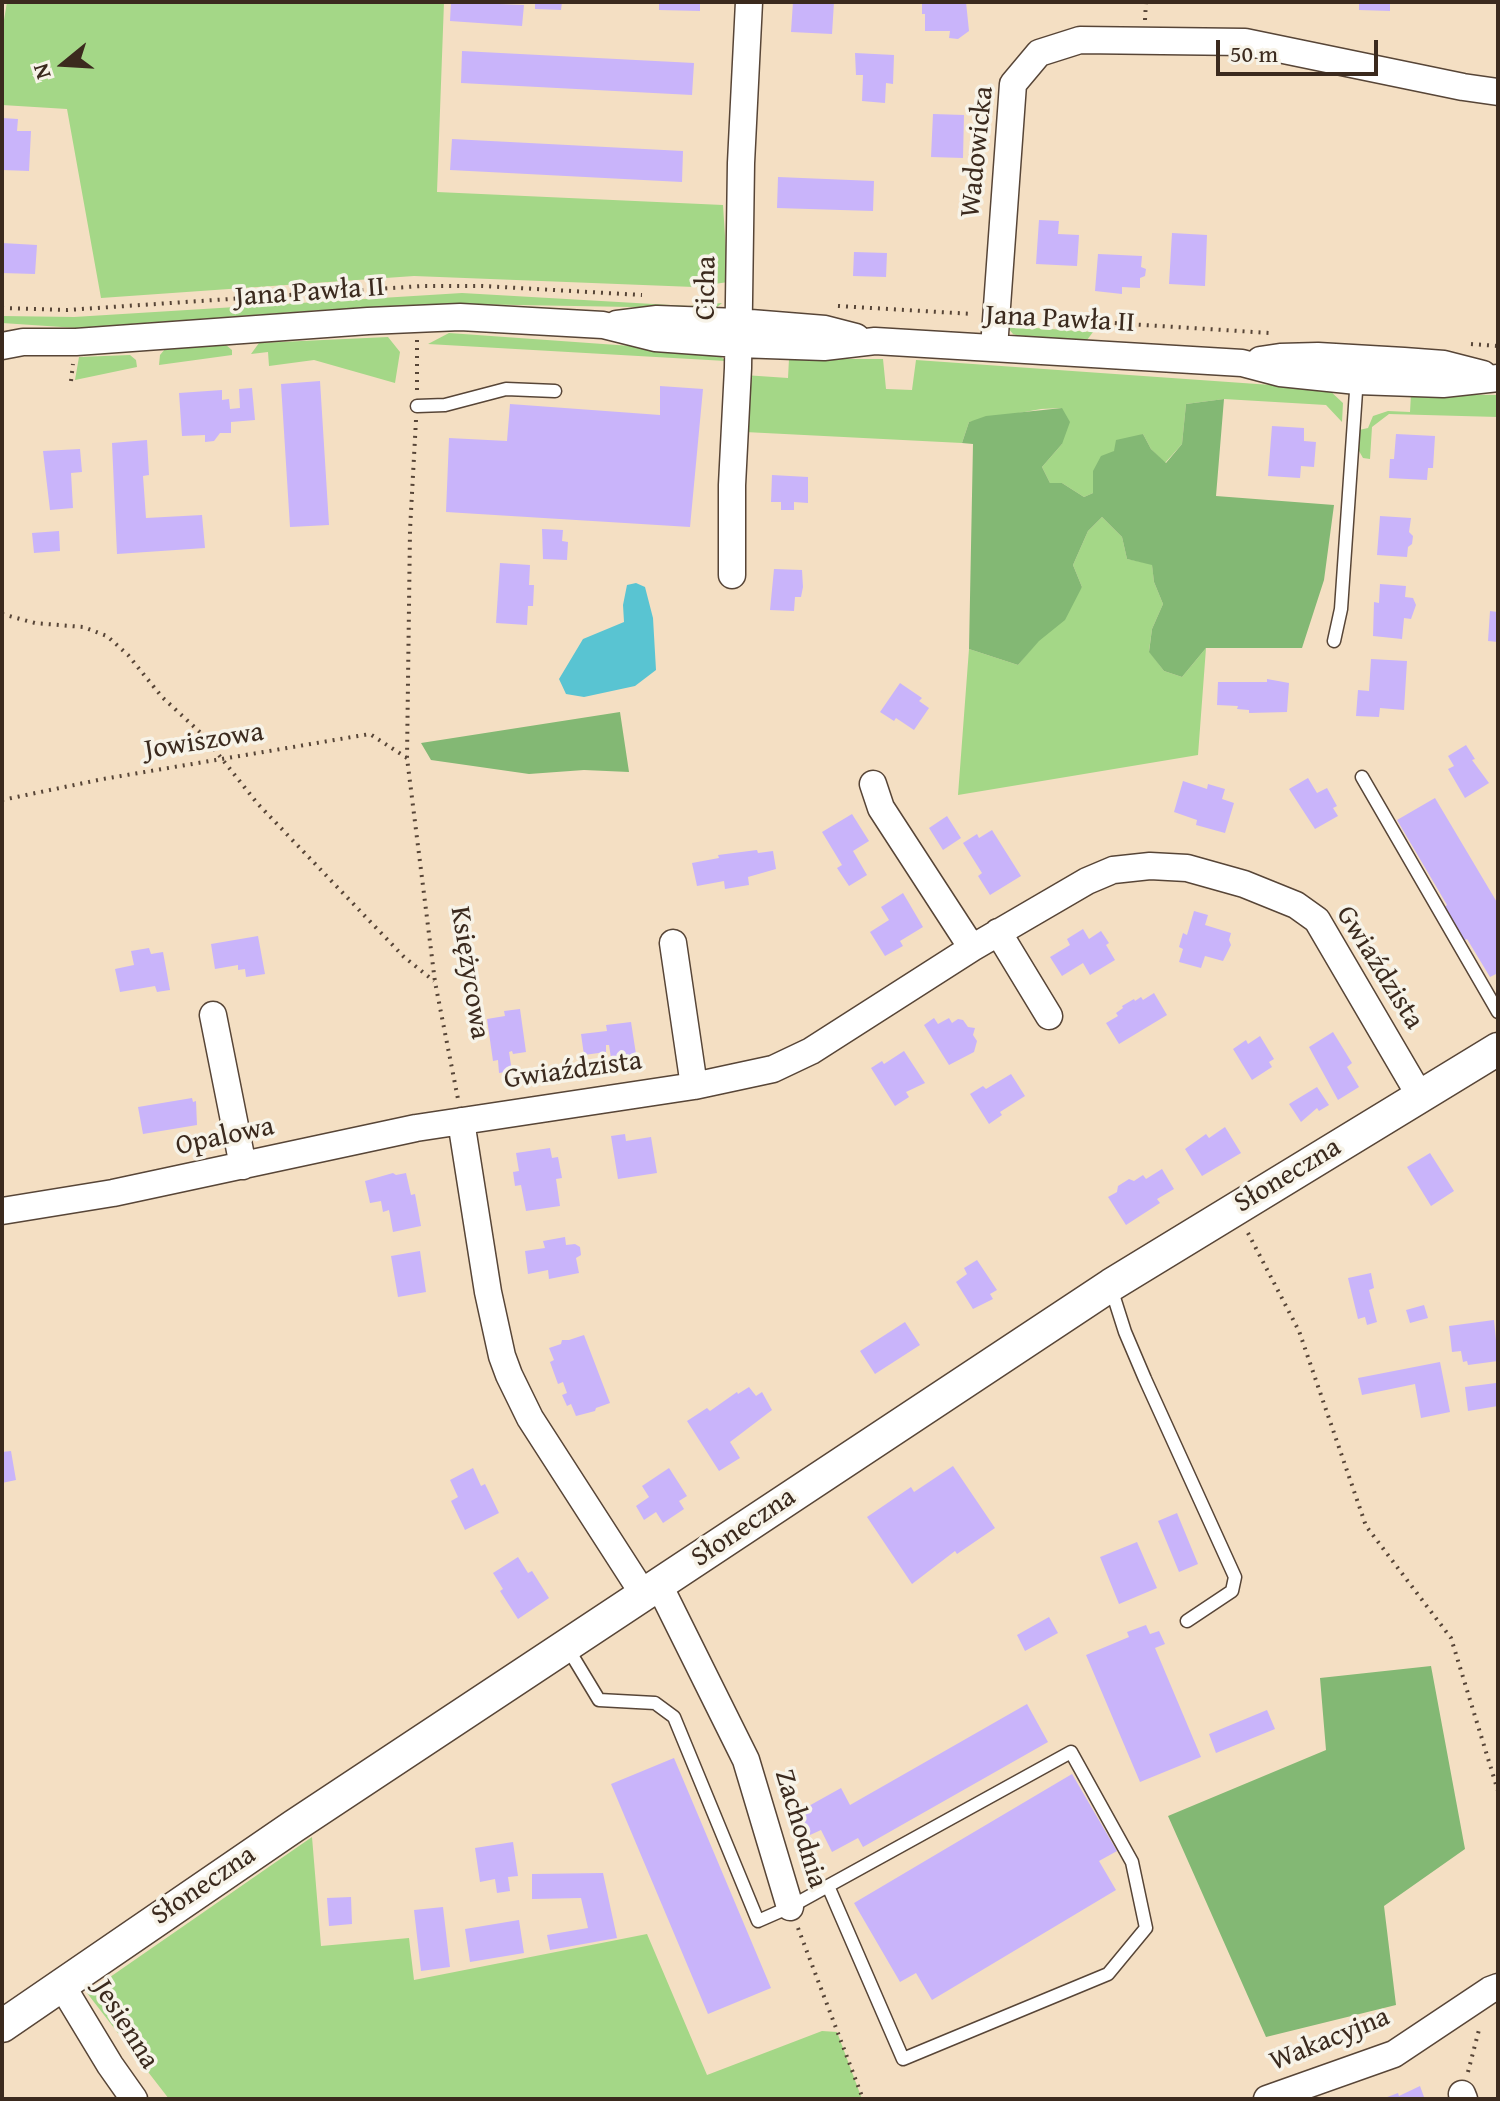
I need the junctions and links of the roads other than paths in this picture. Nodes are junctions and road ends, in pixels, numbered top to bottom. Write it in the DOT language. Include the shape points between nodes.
graph roads {
  1 [pos="749,2"];
  2 [pos="1498,92"];
  3 [pos="738,333"];
  4 [pos="9,341"];
  5 [pos="994,348"];
  6 [pos="1358,370"];
  7 [pos="1498,378"];
  8 [pos="555,391"];
  9 [pos="417,406"];
  10 [pos="732,575"];
  11 [pos="1334,641"];
  12 [pos="1362,777"];
  13 [pos="873,784"];
  14 [pos="998,932"];
  15 [pos="673,943"];
  16 [pos="972,948"];
  17 [pos="1498,1012"];
  18 [pos="213,1015"];
  19 [pos="1049,1016"];
  20 [pos="1498,1049"];
  21 [pos="694,1086"];
  22 [pos="1420,1096"];
  23 [pos="461,1121"];
  24 [pos="243,1166"];
  25 [pos="2,1211"];
  26 [pos="1111,1285"];
  27 [pos="651,1590"];
  28 [pos="1187,1621"];
  29 [pos="566,1647"];
  30 [pos="828,1886"];
  31 [pos="790,1907"];
  32 [pos="61,1984"];
  33 [pos="1494,1988"];
  34 [pos="2,2026"];
  35 [pos="134,2099"];
  36 [pos="1267,2099"];
  1 -- 3 [label="street, Cicha"];
  2 -- 5 [label="street, Wadowicka" via="1245,42 1080,40 1039,53 1013,84"];
  3 -- 4 [label="street, Jana Pawła II" via="657,319 603,325 460,317 89,341"];
  3 -- 5 [label="street, Jana Pawła II" via="825,329 875,341"];
  3 -- 10 [label="street, Cicha"];
  5 -- 6 [label="street, Jana Pawła II" via="1242,363 1280,357"];
  6 -- 7 [label="street, Jana Pawła II" via="1444,364"];
  6 -- 11 [label="lane" via="1341,609"];
  8 -- 9 [label="lane" via="506,389 445,405"];
  12 -- 17 [label="lane"];
  13 -- 16 [label="street" via="881,808"];
  14 -- 16 [label="street, Gwiaździsta"];
  14 -- 19 [label="street"];
  14 -- 22 [label="street, Gwiaździsta" via="1113,870 1187,868 1271,894 1317,920"];
  15 -- 21 [label="street"];
  16 -- 21 [label="street, Gwiaździsta" via="811,1051 773,1069"];
  18 -- 24 [label="street"];
  20 -- 22 [label="street, Słoneczna"];
  21 -- 23 [label="street, Gwiaździsta"];
  22 -- 26 [label="street, Słoneczna"];
  23 -- 24 [label="street, Opalowa"];
  23 -- 27 [label="street" via="488,1292 509,1375 530,1418"];
  24 -- 25 [label="street, Opalowa"];
  26 -- 27 [label="street, Słoneczna"];
  26 -- 28 [label="lane" via="1125,1332 1235,1577 1232,1591"];
  27 -- 29 [label="street, Słoneczna"];
  27 -- 31 [label="street, Zachodnia" via="746,1760"];
  29 -- 31 [label="lane" via="599,1700 655,1703 674,1717 758,1921"];
  29 -- 32 [label="street, Słoneczna"];
  30 -- 30 [label="lane" via="1071,1752 1132,1862 1146,1928 1108,1974 903,2059"];
  30 -- 31 [label="lane"];
  32 -- 34 [label="street, Słoneczna"];
  32 -- 35 [label="street, Jesienna"];
  33 -- 36 [label="street, Wakacyjna" via="1394,2054"];
}
